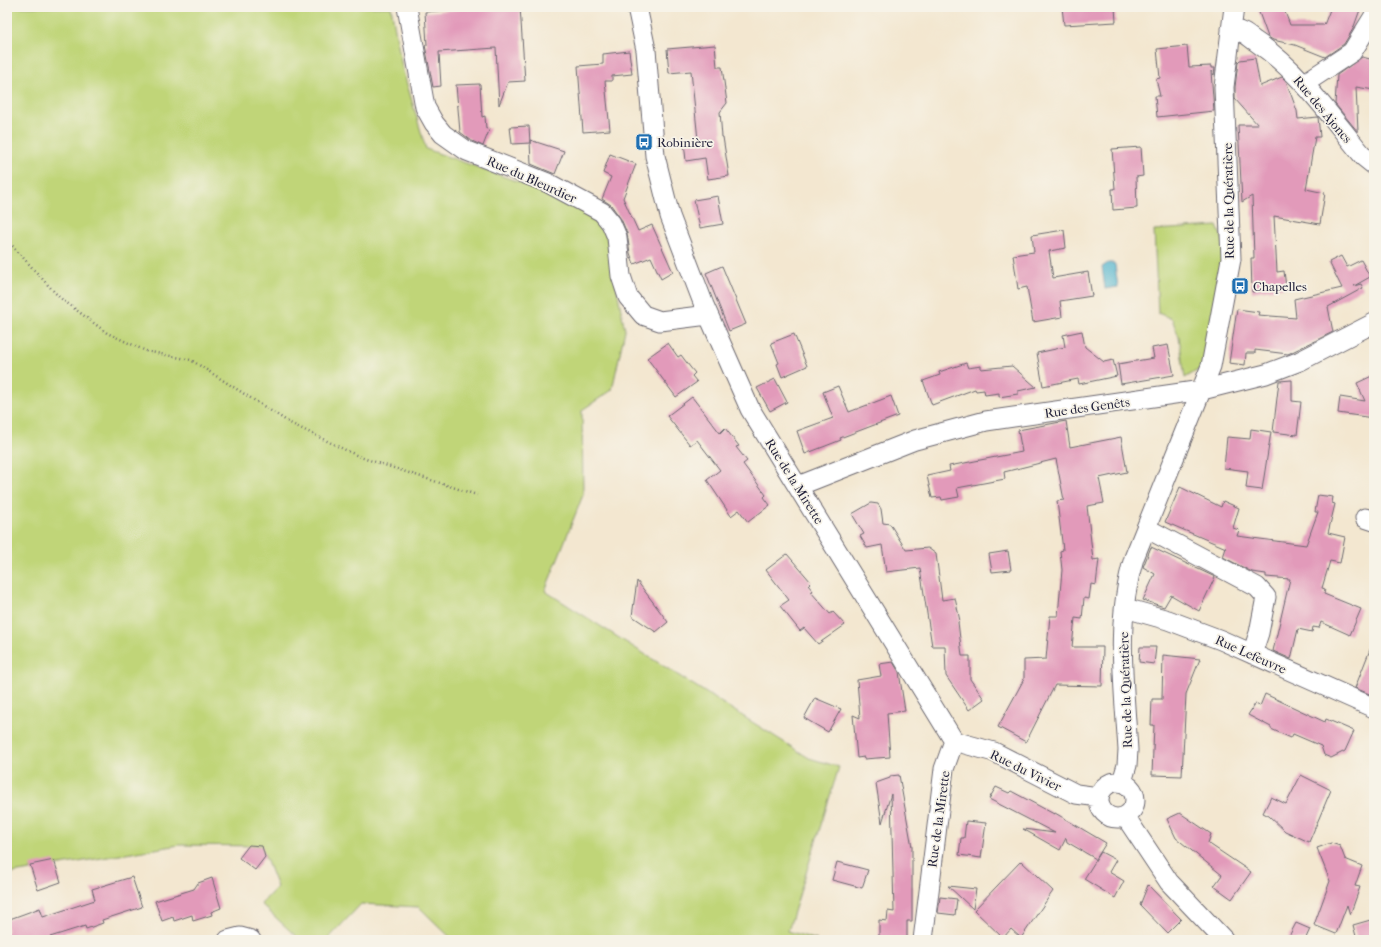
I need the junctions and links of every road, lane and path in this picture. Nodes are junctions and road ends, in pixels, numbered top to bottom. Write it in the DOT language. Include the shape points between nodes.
graph roads {
  1 [pos="407,7"];
  2 [pos="637,7"];
  3 [pos="1234,7"];
  4 [pos="1374,16"];
  5 [pos="1231,29"];
  6 [pos="1305,83"];
  7 [pos="1374,165"];
  8 [pos="7,240"];
  9 [pos="708,314"];
  10 [pos="1374,323"];
  11 [pos="1202,390"];
  12 [pos="798,486"];
  13 [pos="477,495"];
  14 [pos="1146,528"];
  15 [pos="1125,608"];
  16 [pos="1252,654"];
  17 [pos="1374,708"];
  18 [pos="954,741"];
  19 [pos="1122,782"];
  20 [pos="1098,796"];
  21 [pos="1125,816"];
  22 [pos="228,940"];
  23 [pos="251,940"];
  24 [pos="923,940"];
  25 [pos="1224,940"];
  1 -- 9 [label="street, Rue du Bleurdier" via="425,107 443,134 467,151 548,183 602,212 611,223 617,238 621,276 628,297 643,315 660,321"];
  2 -- 9 [label="street, Rue de la Mirette" via="646,50 655,156 670,216"];
  3 -- 5 [label="street, Rue de la Quératière"];
  4 -- 6 [label="street" via="1352,52"];
  5 -- 6 [label="street, Rue des Ajoncs" via="1239,30 1268,50"];
  5 -- 11 [label="street, Rue de la Quératière" via="1224,87 1230,259 1210,366"];
  6 -- 7 [label="street, Rue des Ajoncs" via="1337,125"];
  8 -- 13 [label="path" via="59,297 107,333 146,351 191,360 290,423 360,457"];
  9 -- 12 [label="street, Rue de la Mirette" via="750,409"];
  10 -- 11 [label="street, Rue des Genêts" via="1300,361 1266,374"];
  11 -- 12 [label="street, Rue des Genêts" via="986,421 915,440"];
  11 -- 14 [label="street, Rue de la Quératière"];
  12 -- 18 [label="street, Rue de la Mirette"];
  14 -- 15 [label="street, Rue de la Quératière" via="1130,572"];
  14 -- 16 [label="street" via="1257,586 1266,597"];
  15 -- 16 [label="street, Rue Lefeuvre" via="1168,620"];
  15 -- 19 [label="street, Rue de la Quératière" via="1122,648 1128,750"];
  16 -- 17 [label="street, Rue Lefeuvre"];
  18 -- 20 [label="street, Rue du Vivier" via="994,752 1076,794"];
  18 -- 24 [label="street, Rue de la Mirette" via="944,769"];
  19 -- 20 [label="street" via="1110,782"];
  19 -- 21 [label="street" via="1132,789 1134,795 1134,807"];
  20 -- 21 [label="street" via="1104,813 1114,818"];
  21 -- 25 [label="street" via="1169,882"];
  22 -- 23 [label="street" via="240,937"];
}
